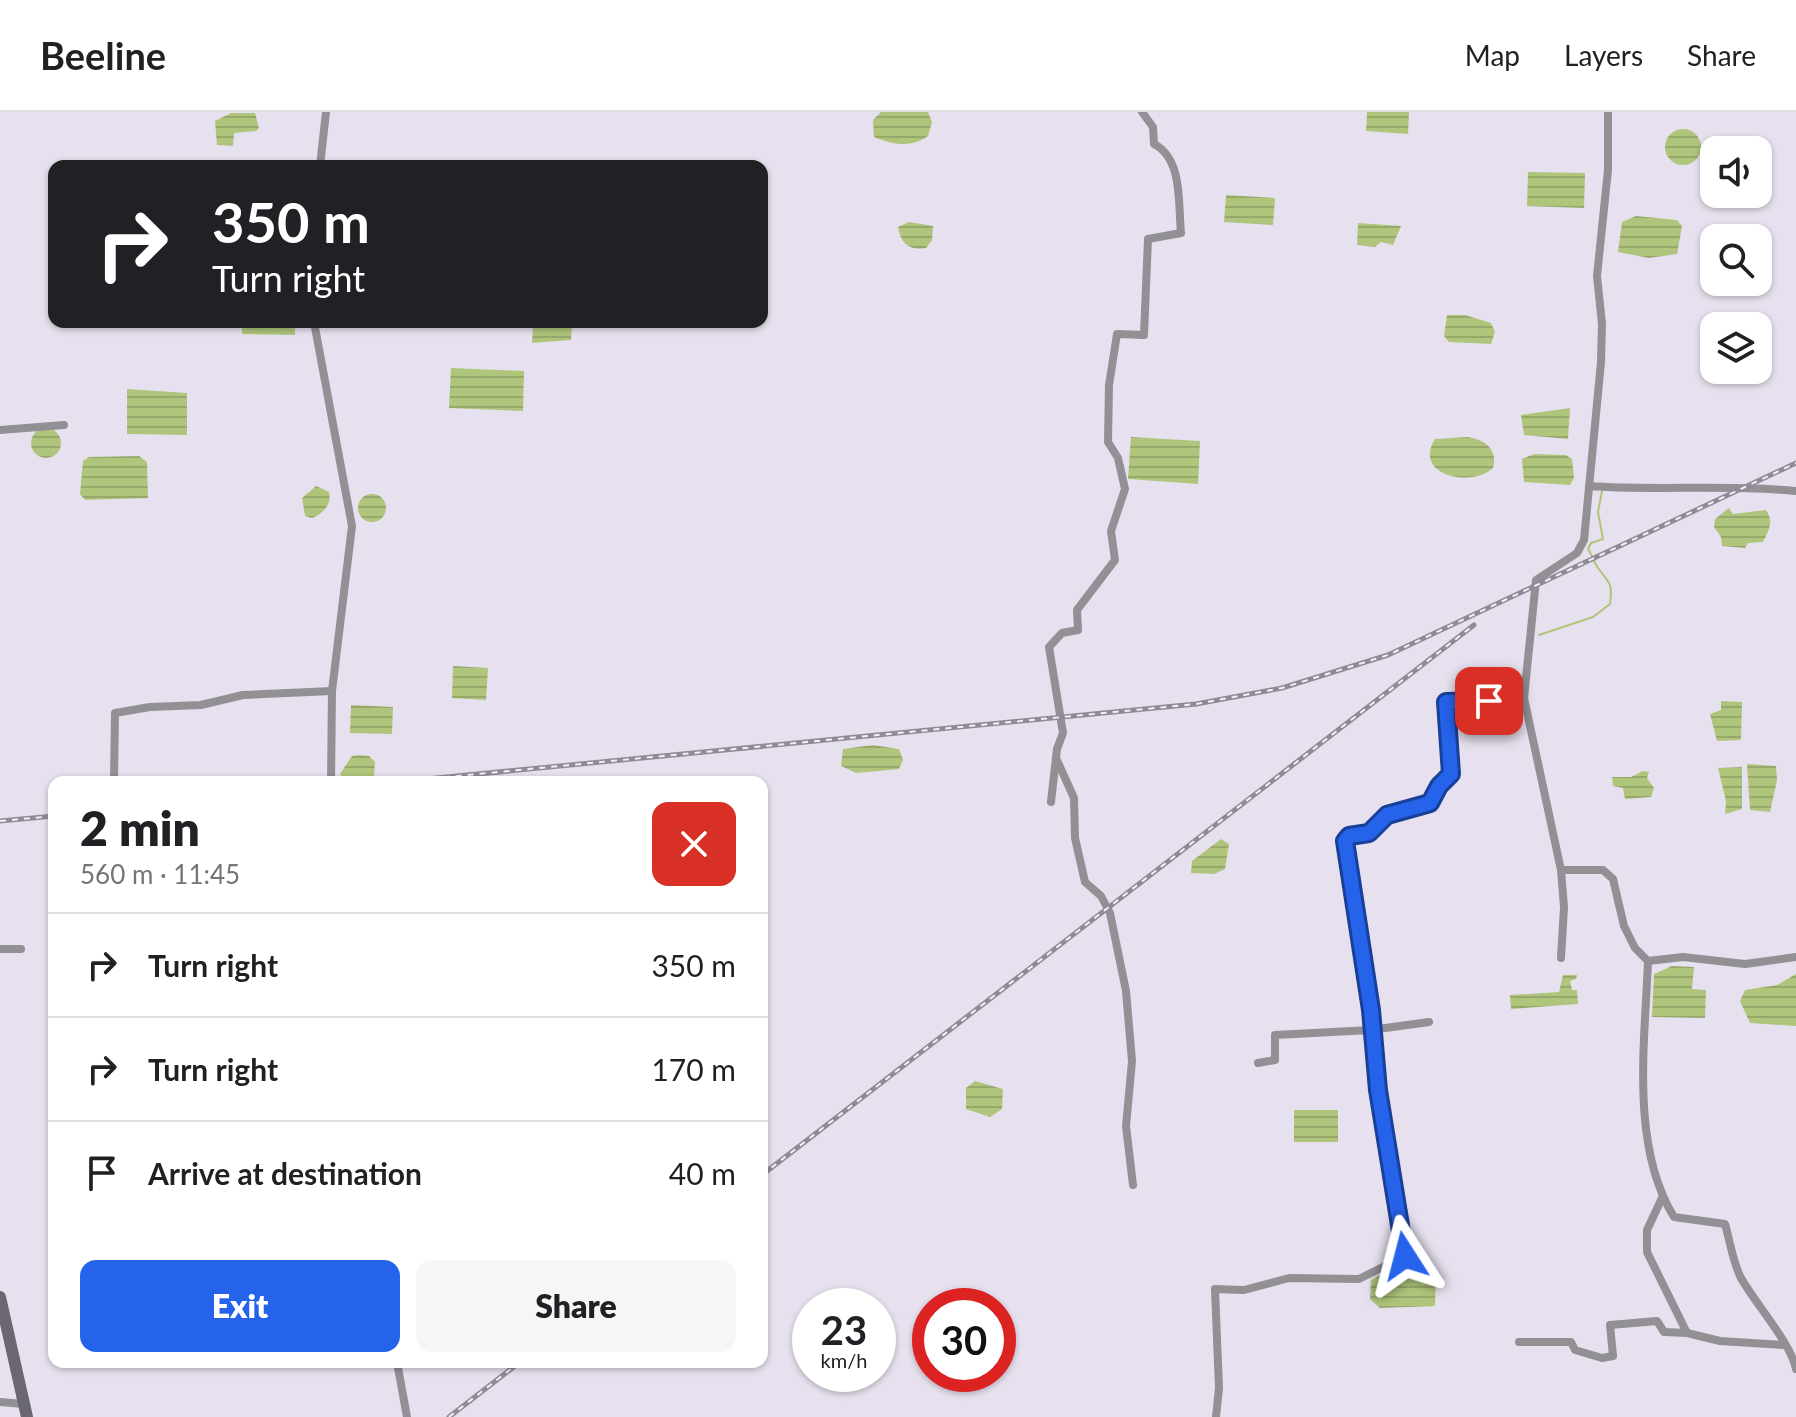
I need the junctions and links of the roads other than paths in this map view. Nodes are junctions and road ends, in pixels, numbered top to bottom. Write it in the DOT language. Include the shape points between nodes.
graph roads {
  1 [pos="326,112"];
  2 [pos="1142,112"];
  3 [pos="1608,112"];
  4 [pos="321,160"];
  5 [pos="315,328"];
  6 [pos="64,425"];
  7 [pos="0,430"];
  8 [pos="1589,486"];
  9 [pos="1796,491"];
  10 [pos="332,691"];
  11 [pos="1524,698"];
  12 [pos="1056,757"];
  13 [pos="114,776"];
  14 [pos="331,776"];
  15 [pos="1051,802"];
  16 [pos="1561,870"];
  17 [pos="0,949"];
  18 [pos="21,949"];
  19 [pos="1796,957"];
  20 [pos="1561,958"];
  21 [pos="1648,961"];
  22 [pos="1429,1022"];
  23 [pos="1371,1030"];
  24 [pos="1258,1063"];
  25 [pos="1133,1185"];
  26 [pos="1662,1198"];
  27 [pos="0,1297"];
  28 [pos="1687,1333"];
  29 [pos="1519,1342"];
  30 [pos="1783,1345"];
  31 [pos="1795,1355"];
  32 [pos="398,1368"];
  33 [pos="1796,1369"];
  34 [pos="0,1402"];
  35 [pos="25,1410"];
  36 [pos="407,1417"];
  37 [pos="1216,1417"];
  1 -- 4 [label="street"];
  2 -- 12 [label="street" via="1153,127 1154,144 1167,151 1176,169 1181,233 1148,239 1144,335 1117,334 1108,442 1125,489 1111,531 1115,560 1077,610 1078,630 1062,633 1049,647 1063,733"];
  3 -- 8 [label="street" via="1610,142 1597,276 1601,362"];
  5 -- 10 [label="street" via="352,526"];
  6 -- 7 [label="street"];
  8 -- 9 [label="street"];
  8 -- 11 [label="street" via="1584,540 1577,553 1536,580"];
  10 -- 13 [label="street" via="243,695 201,705 115,713"];
  10 -- 14 [label="street"];
  11 -- 16 [label="street"];
  11 -- 23 [label="street" via="1511,703 1446,702 1451,774 1430,803 1387,815 1369,833 1345,841"];
  12 -- 15 [label="street"];
  12 -- 25 [label="street" via="1074,798 1075,838 1085,882 1110,913 1126,991 1132,1061 1126,1126"];
  16 -- 20 [label="street"];
  16 -- 21 [label="street" via="1603,870 1613,879 1624,926"];
  17 -- 18 [label="street"];
  19 -- 21 [label="street" via="1745,964 1683,957"];
  21 -- 26 [label="street" via="1643,1095"];
  22 -- 23 [label="street"];
  23 -- 24 [label="street" via="1275,1035 1275,1060"];
  23 -- 37 [label="street" via="1405,1256 1359,1279 1289,1278 1244,1290 1215,1289"];
  26 -- 28 [label="street" via="1647,1230 1647,1252"];
  26 -- 30 [label="street" via="1674,1217 1725,1224 1740,1276"];
  27 -- 35 [label="main road"];
  28 -- 29 [label="street" via="1664,1332 1657,1321 1610,1325 1613,1356 1602,1358 1575,1350 1571,1342"];
  28 -- 30 [label="street"];
  30 -- 31 [label="street"];
  31 -- 33 [label="street"];
  32 -- 36 [label="street"];
  34 -- 35 [label="street"];
}
